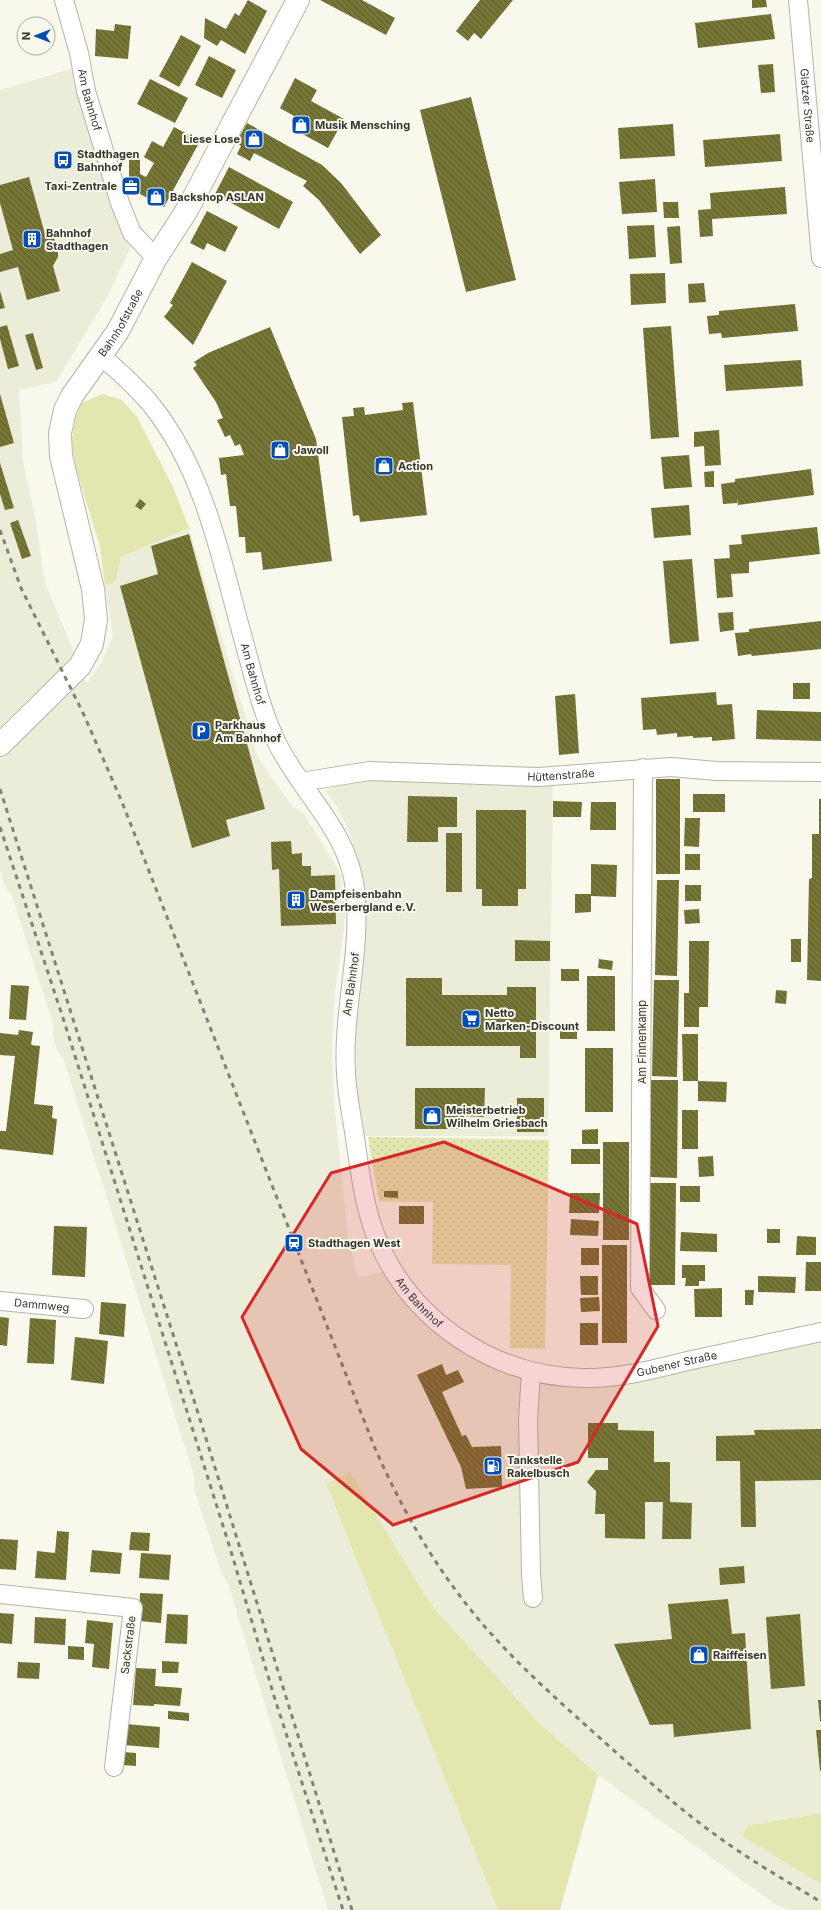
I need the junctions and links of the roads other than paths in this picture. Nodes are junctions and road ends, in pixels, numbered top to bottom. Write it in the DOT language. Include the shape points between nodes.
graph roads {
  1 [pos="64,0"];
  2 [pos="298,0"];
  3 [pos="798,0"];
  4 [pos="816,142"];
  5 [pos="156,258"];
  6 [pos="821,258"];
  7 [pos="101,356"];
  8 [pos="0,745"];
  9 [pos="643,768"];
  10 [pos="821,772"];
  11 [pos="301,782"];
  12 [pos="0,1301"];
  13 [pos="84,1309"];
  14 [pos="656,1310"];
  15 [pos="821,1332"];
  16 [pos="531,1372"];
  17 [pos="0,1594"];
  18 [pos="533,1598"];
  19 [pos="114,1767"];
  1 -- 5 [label="street, Am Bahnhof" via="79,53 86,91 120,203 132,233"];
  2 -- 5 [label="main road, Bahnhofstraße" via="187,210"];
  3 -- 4 [label="street, Glatzer Straße"];
  4 -- 6 [label="street, Glatzer Straße"];
  5 -- 7 [label="main road, Bahnhofstraße" via="118,331"];
  7 -- 8 [label="main road, Bahnhofstraße" via="72,396 65,410 60,433 61,456 93,589 96,619 92,644 80,666"];
  7 -- 11 [label="street, Am Bahnhof" via="153,407 175,438 195,477 261,706 278,745"];
  9 -- 10 [label="street, Hüttenstraße"];
  9 -- 11 [label="street, Hüttenstraße" via="539,777 369,771"];
  9 -- 14 [label="street, Am Finnenkamp" via="640,1288"];
  11 -- 16 [label="street, Am Bahnhof" via="332,826 347,854 355,885 357,943 346,1019 346,1071 359,1166 366,1204 376,1237 391,1268 428,1316 482,1353"];
  12 -- 13 [label="street, Dammweg"];
  15 -- 16 [label="street, Gubener Straße" via="636,1373 585,1379"];
  16 -- 18 [label="street" via="528,1419"];
  17 -- 19 [label="street, Sackstraße" via="133,1608"];
}
